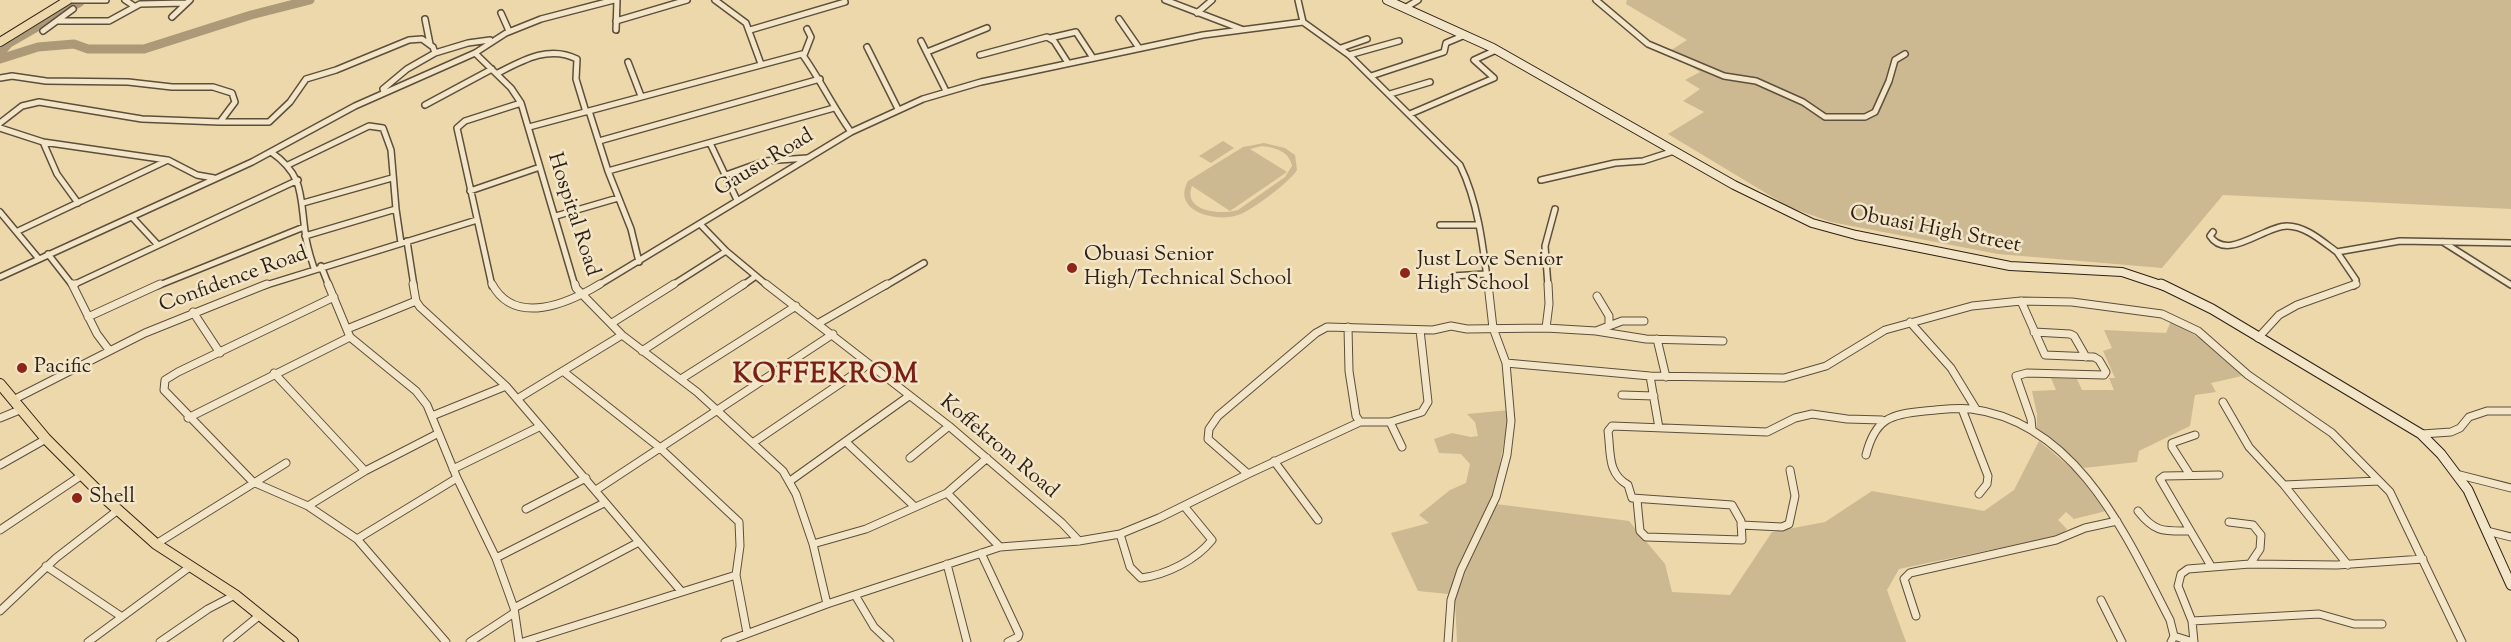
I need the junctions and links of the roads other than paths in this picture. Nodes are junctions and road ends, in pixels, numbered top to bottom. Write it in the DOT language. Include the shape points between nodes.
graph roads {
  1 [pos="68,0"];
  2 [pos="106,0"];
  3 [pos="125,0"];
  4 [pos="616,0"];
  5 [pos="687,0"];
  6 [pos="715,0"];
  7 [pos="1165,0"];
  8 [pos="1212,0"];
  9 [pos="1298,0"];
  10 [pos="1387,0"];
  11 [pos="1418,0"];
  12 [pos="1596,0"];
  13 [pos="188,2"];
  14 [pos="845,2"];
  15 [pos="134,6"];
  16 [pos="1405,8"];
  17 [pos="73,9"];
  18 [pos="501,13"];
  19 [pos="1197,13"];
  20 [pos="172,17"];
  21 [pos="1119,19"];
  22 [pos="425,20"];
  23 [pos="58,21"];
  24 [pos="616,21"];
  25 [pos="1303,22"];
  26 [pos="987,28"];
  27 [pos="807,29"];
  28 [pos="1242,29"];
  29 [pos="509,30"];
  30 [pos="616,30"];
  31 [pos="750,30"];
  32 [pos="43,31"];
  33 [pos="1465,35"];
  34 [pos="1050,38"];
  35 [pos="1367,39"];
  36 [pos="490,40"];
  37 [pos="921,41"];
  38 [pos="1399,41"];
  39 [pos="0,42"];
  40 [pos="430,44"];
  41 [pos="867,47"];
  42 [pos="1139,48"];
  43 [pos="1341,48"];
  44 [pos="1496,50"];
  45 [pos="435,52"];
  46 [pos="475,52"];
  47 [pos="927,52"];
  48 [pos="1905,54"];
  49 [pos="804,55"];
  50 [pos="980,55"];
  51 [pos="1349,56"];
  52 [pos="1093,58"];
  53 [pos="628,62"];
  54 [pos="1068,63"];
  55 [pos="760,64"];
  56 [pos="495,71"];
  57 [pos="1371,76"];
  58 [pos="0,78"];
  59 [pos="820,79"];
  60 [pos="1430,82"];
  61 [pos="946,91"];
  62 [pos="384,92"];
  63 [pos="1390,94"];
  64 [pos="641,96"];
  65 [pos="521,103"];
  66 [pos="425,105"];
  67 [pos="834,108"];
  68 [pos="898,109"];
  69 [pos="587,111"];
  70 [pos="1410,114"];
  71 [pos="220,122"];
  72 [pos="0,123"];
  73 [pos="529,127"];
  74 [pos="0,128"];
  75 [pos="851,132"];
  76 [pos="599,141"];
  77 [pos="43,142"];
  78 [pos="710,143"];
  79 [pos="1674,151"];
  80 [pos="271,152"];
  81 [pos="807,158"];
  82 [pos="168,160"];
  83 [pos="288,165"];
  84 [pos="540,167"];
  85 [pos="608,171"];
  86 [pos="726,176"];
  87 [pos="217,178"];
  88 [pos="392,178"];
  89 [pos="298,180"];
  90 [pos="1541,180"];
  91 [pos="470,191"];
  92 [pos="618,198"];
  93 [pos="737,200"];
  94 [pos="78,203"];
  95 [pos="303,203"];
  96 [pos="396,209"];
  97 [pos="1556,209"];
  98 [pos="0,212"];
  99 [pos="556,216"];
  100 [pos="132,217"];
  101 [pos="477,220"];
  102 [pos="700,224"];
  103 [pos="1440,225"];
  104 [pos="1479,225"];
  105 [pos="304,227"];
  106 [pos="18,231"];
  107 [pos="2213,232"];
  108 [pos="305,236"];
  109 [pos="404,242"];
  110 [pos="2442,242"];
  111 [pos="2511,243"];
  112 [pos="157,244"];
  113 [pos="726,251"];
  114 [pos="2337,252"];
  115 [pos="48,254"];
  116 [pos="39,259"];
  117 [pos="639,261"];
  118 [pos="924,263"];
  119 [pos="318,267"];
  120 [pos="1485,274"];
  121 [pos="756,276"];
  122 [pos="1452,276"];
  123 [pos="0,277"];
  124 [pos="73,285"];
  125 [pos="2511,285"];
  126 [pos="583,294"];
  127 [pos="1597,296"];
  128 [pos="334,297"];
  129 [pos="417,301"];
  130 [pos="2021,301"];
  131 [pos="796,306"];
  132 [pos="193,312"];
  133 [pos="88,317"];
  134 [pos="1644,321"];
  135 [pos="612,322"];
  136 [pos="819,322"];
  137 [pos="1910,322"];
  138 [pos="1609,326"];
  139 [pos="1348,327"];
  140 [pos="1493,328"];
  141 [pos="1546,328"];
  142 [pos="347,329"];
  143 [pos="1420,330"];
  144 [pos="1596,331"];
  145 [pos="2034,332"];
  146 [pos="833,334"];
  147 [pos="622,335"];
  148 [pos="350,337"];
  149 [pos="2258,338"];
  150 [pos="1657,339"];
  151 [pos="1723,340"];
  152 [pos="109,350"];
  153 [pos="642,351"];
  154 [pos="220,353"];
  155 [pos="2086,357"];
  156 [pos="1506,363"];
  157 [pos="868,364"];
  158 [pos="564,372"];
  159 [pos="274,373"];
  160 [pos="1650,376"];
  161 [pos="1666,377"];
  162 [pos="681,379"];
  163 [pos="0,384"];
  164 [pos="506,386"];
  165 [pos="1622,395"];
  166 [pos="909,396"];
  167 [pos="1654,396"];
  168 [pos="517,399"];
  169 [pos="13,400"];
  170 [pos="2223,402"];
  171 [pos="22,409"];
  172 [pos="716,409"];
  173 [pos="1962,409"];
  174 [pos="1976,409"];
  175 [pos="2511,411"];
  176 [pos="432,416"];
  177 [pos="0,418"];
  178 [pos="188,418"];
  179 [pos="1882,420"];
  180 [pos="1360,422"];
  181 [pos="1390,422"];
  182 [pos="949,426"];
  183 [pos="539,427"];
  184 [pos="1659,428"];
  185 [pos="2032,429"];
  186 [pos="437,434"];
  187 [pos="2421,434"];
  188 [pos="2195,435"];
  189 [pos="46,439"];
  190 [pos="754,442"];
  191 [pos="846,442"];
  192 [pos="659,447"];
  193 [pos="1402,447"];
  194 [pos="1866,455"];
  195 [pos="910,458"];
  196 [pos="987,458"];
  197 [pos="1274,462"];
  198 [pos="286,463"];
  199 [pos="0,465"];
  200 [pos="453,469"];
  201 [pos="1790,470"];
  202 [pos="365,471"];
  203 [pos="1248,474"];
  204 [pos="2456,474"];
  205 [pos="82,475"];
  206 [pos="2190,475"];
  207 [pos="2219,475"];
  208 [pos="457,478"];
  209 [pos="586,478"];
  210 [pos="790,481"];
  211 [pos="2379,481"];
  212 [pos="253,482"];
  213 [pos="2284,485"];
  214 [pos="2511,488"];
  215 [pos="596,490"];
  216 [pos="947,493"];
  217 [pos="1979,494"];
  218 [pos="1637,500"];
  219 [pos="604,503"];
  220 [pos="308,506"];
  221 [pos="1184,506"];
  222 [pos="915,507"];
  223 [pos="526,509"];
  224 [pos="118,510"];
  225 [pos="2138,511"];
  226 [pos="1318,520"];
  227 [pos="2117,521"];
  228 [pos="2229,522"];
  229 [pos="1741,525"];
  230 [pos="0,530"];
  231 [pos="2190,531"];
  232 [pos="2487,531"];
  233 [pos="1120,534"];
  234 [pos="2511,537"];
  235 [pos="357,539"];
  236 [pos="1079,541"];
  237 [pos="639,542"];
  238 [pos="156,544"];
  239 [pos="813,544"];
  240 [pos="1000,547"];
  241 [pos="981,553"];
  242 [pos="496,558"];
  243 [pos="2423,559"];
  244 [pos="946,564"];
  245 [pos="2250,564"];
  246 [pos="2348,564"];
  247 [pos="46,566"];
  248 [pos="191,566"];
  249 [pos="2211,566"];
  250 [pos="736,575"];
  251 [pos="2511,585"];
  252 [pos="681,591"];
  253 [pos="235,595"];
  254 [pos="855,595"];
  255 [pos="2102,600"];
  256 [pos="827,604"];
  257 [pos="0,611"];
  258 [pos="514,611"];
  259 [pos="260,615"];
  260 [pos="1916,616"];
  261 [pos="122,617"];
  262 [pos="2192,621"];
  263 [pos="2382,624"];
  264 [pos="747,633"];
  265 [pos="2173,639"];
  266 [pos="730,641"];
  267 [pos="88,642"];
  268 [pos="160,642"];
  269 [pos="227,642"];
  270 [pos="293,642"];
  271 [pos="446,642"];
  272 [pos="470,642"];
  273 [pos="521,642"];
  274 [pos="890,642"];
  275 [pos="967,642"];
  276 [pos="1008,642"];
  277 [pos="1448,642"];
  278 [pos="2122,642"];
  279 [pos="2193,642"];
  280 [pos="2462,642"];
  1 -- 2 [label="street"];
  1 -- 39 [label="main road"];
  3 -- 15 [label="street"];
  4 -- 24 [label="street"];
  4 -- 29 [label="street"];
  5 -- 24 [label="street"];
  6 -- 31 [label="street" via="745,21"];
  7 -- 19 [label="street"];
  8 -- 19 [label="street"];
  9 -- 25 [label="street"];
  10 -- 16 [label="street, Obuasi High Street"];
  11 -- 16 [label="street"];
  12 -- 48 [label="street" via="1648,44 1724,75 1756,81 1803,102 1825,117 1865,117 1875,112 1895,60"];
  13 -- 15 [label="street"];
  13 -- 20 [label="street"];
  14 -- 31 [label="street"];
  15 -- 23 [label="street" via="109,21"];
  16 -- 33 [label="street, Obuasi High Street"];
  17 -- 23 [label="street"];
  18 -- 29 [label="street"];
  19 -- 28 [label="street"];
  21 -- 42 [label="street"];
  22 -- 40 [label="street"];
  23 -- 32 [label="street"];
  24 -- 30 [label="street"];
  25 -- 28 [label="street, Gausu Road"];
  25 -- 43 [label="street"];
  26 -- 47 [label="street"];
  27 -- 49 [label="street" via="811,37"];
  28 -- 42 [label="street, Gausu Road"];
  29 -- 36 [label="street"];
  31 -- 55 [label="street"];
  33 -- 44 [label="street, Obuasi High Street"];
  33 -- 57 [label="street" via="1446,43 1444,52"];
  34 -- 50 [label="street"];
  34 -- 52 [label="street" via="1076,32"];
  34 -- 54 [label="street"];
  35 -- 43 [label="street"];
  36 -- 45 [label="street"];
  36 -- 46 [label="street"];
  37 -- 47 [label="street"];
  38 -- 51 [label="street"];
  40 -- 45 [label="street"];
  40 -- 71 [label="street" via="422,39 409,40 306,79 269,122"];
  41 -- 68 [label="street"];
  42 -- 52 [label="street, Gausu Road"];
  43 -- 51 [label="street"];
  44 -- 70 [label="street" via="1474,60 1494,78"];
  44 -- 79 [label="street, Obuasi High Street"];
  45 -- 62 [label="street" via="407,69"];
  46 -- 56 [label="street, Hospital Road"];
  46 -- 62 [label="street"];
  47 -- 61 [label="street"];
  49 -- 55 [label="street"];
  49 -- 59 [label="street"];
  51 -- 57 [label="street"];
  52 -- 54 [label="street, Gausu Road"];
  53 -- 64 [label="street"];
  54 -- 61 [label="street, Gausu Road"];
  55 -- 64 [label="street"];
  56 -- 65 [label="street, Hospital Road" via="515,90"];
  56 -- 66 [label="street"];
  56 -- 69 [label="street" via="543,54 560,52 574,57 576,79"];
  57 -- 63 [label="street"];
  58 -- 71 [label="street" via="226,89 235,102"];
  59 -- 67 [label="street"];
  59 -- 76 [label="street"];
  60 -- 63 [label="street"];
  61 -- 68 [label="street, Gausu Road"];
  62 -- 80 [label="street"];
  63 -- 70 [label="street"];
  64 -- 69 [label="street"];
  65 -- 73 [label="street, Hospital Road"];
  65 -- 91 [label="street, Gausu Road" via="465,121 457,128"];
  67 -- 75 [label="street"];
  67 -- 78 [label="street"];
  68 -- 75 [label="street, Gausu Road"];
  69 -- 73 [label="street"];
  69 -- 76 [label="street"];
  70 -- 104 [label="street" via="1460,165"];
  71 -- 72 [label="street" via="156,120 39,103 24,106"];
  73 -- 84 [label="street, Hospital Road"];
  74 -- 77 [label="street"];
  75 -- 81 [label="street, Gausu Road"];
  76 -- 85 [label="street"];
  77 -- 82 [label="street"];
  77 -- 94 [label="street" via="49,162"];
  78 -- 85 [label="street"];
  78 -- 86 [label="street"];
  79 -- 90 [label="street" via="1643,161 1615,163"];
  79 -- 149 [label="street, Obuasi High Street" via="1812,223 2010,266 2122,272 2169,287"];
  80 -- 83 [label="street"];
  80 -- 87 [label="street"];
  81 -- 86 [label="street" via="765,161"];
  81 -- 93 [label="street, Gausu Road"];
  82 -- 87 [label="street" via="196,175"];
  82 -- 94 [label="street"];
  83 -- 88 [label="street" via="359,130 380,126 389,140"];
  83 -- 89 [label="street"];
  84 -- 91 [label="street"];
  84 -- 99 [label="street, Hospital Road"];
  85 -- 92 [label="street"];
  86 -- 93 [label="street"];
  87 -- 100 [label="street"];
  88 -- 95 [label="street"];
  88 -- 96 [label="street"];
  89 -- 95 [label="street"];
  89 -- 112 [label="street"];
  91 -- 101 [label="street, Gausu Road"];
  92 -- 99 [label="street"];
  92 -- 117 [label="street"];
  93 -- 102 [label="street, Gausu Road"];
  94 -- 106 [label="street"];
  95 -- 105 [label="street"];
  96 -- 108 [label="street"];
  96 -- 109 [label="street"];
  97 -- 141 [label="street" via="1545,246 1549,304"];
  98 -- 106 [label="street"];
  99 -- 126 [label="street, Hospital Road" via="576,286"];
  100 -- 112 [label="street"];
  100 -- 115 [label="street"];
  101 -- 109 [label="street, Confidence Road"];
  101 -- 126 [label="street, Gausu Road" via="492,286 507,303 549,307"];
  102 -- 113 [label="street, Koffekrom Road"];
  102 -- 117 [label="street, Gausu Road"];
  103 -- 104 [label="street"];
  104 -- 120 [label="street"];
  105 -- 108 [label="street"];
  105 -- 133 [label="street" via="186,272"];
  106 -- 116 [label="street"];
  107 -- 114 [label="street" via="2212,243 2233,245 2279,227 2291,227"];
  108 -- 119 [label="street"];
  109 -- 119 [label="street, Confidence Road"];
  109 -- 129 [label="street"];
  110 -- 111 [label="street"];
  110 -- 114 [label="street" via="2400,241"];
  110 -- 125 [label="street"];
  112 -- 124 [label="street"];
  113 -- 121 [label="street, Koffekrom Road"];
  113 -- 135 [label="street"];
  114 -- 149 [label="street" via="2356,285 2297,305 2279,315"];
  115 -- 116 [label="street"];
  115 -- 124 [label="street"];
  116 -- 123 [label="street"];
  117 -- 126 [label="street, Gausu Road"];
  118 -- 136 [label="street"];
  119 -- 128 [label="street"];
  119 -- 132 [label="street, Confidence Road"];
  120 -- 122 [label="street"];
  120 -- 140 [label="street"];
  121 -- 131 [label="street, Koffekrom Road"];
  121 -- 153 [label="street"];
  124 -- 133 [label="street"];
  126 -- 135 [label="street, Hospital Road"];
  127 -- 138 [label="street" via="1609,316"];
  128 -- 142 [label="street"];
  128 -- 154 [label="street"];
  129 -- 142 [label="street"];
  129 -- 164 [label="street" via="428,316"];
  130 -- 137 [label="street" via="1972,306"];
  130 -- 145 [label="street"];
  130 -- 211 [label="street" via="2137,309 2183,322 2248,375 2332,433"];
  131 -- 136 [label="street, Koffekrom Road"];
  131 -- 162 [label="street"];
  132 -- 152 [label="street, Confidence Road"];
  132 -- 154 [label="street"];
  133 -- 152 [label="street"];
  134 -- 138 [label="street" via="1622,321"];
  135 -- 147 [label="street, Hospital Road"];
  136 -- 146 [label="street, Koffekrom Road"];
  137 -- 161 [label="street" via="1872,336 1826,366 1797,376"];
  137 -- 174 [label="street" via="1951,368"];
  138 -- 144 [label="street"];
  139 -- 143 [label="street"];
  139 -- 180 [label="street" via="1350,371"];
  139 -- 203 [label="street" via="1327,327 1317,333 1211,424 1208,439"];
  140 -- 141 [label="street"];
  140 -- 143 [label="street" via="1451,326"];
  140 -- 156 [label="street"];
  141 -- 144 [label="street"];
  142 -- 148 [label="street"];
  143 -- 181 [label="street" via="1428,402 1422,412"];
  144 -- 150 [label="street"];
  145 -- 155 [label="street" via="2070,334"];
  145 -- 155 [label="street" via="2045,355"];
  146 -- 157 [label="street, Koffekrom Road"];
  146 -- 172 [label="street"];
  147 -- 153 [label="street, Hospital Road"];
  147 -- 158 [label="street"];
  148 -- 159 [label="street"];
  148 -- 176 [label="street" via="420,395"];
  149 -- 187 [label="street, Obuasi High Street"];
  150 -- 151 [label="street"];
  150 -- 161 [label="street"];
  152 -- 169 [label="street, Confidence Road"];
  153 -- 162 [label="street, Hospital Road"];
  154 -- 178 [label="street" via="165,380 164,390"];
  155 -- 185 [label="street" via="2099,360 2106,375 2016,376"];
  156 -- 160 [label="street"];
  156 -- 277 [label="street" via="1511,421 1507,455 1496,497 1451,600"];
  157 -- 166 [label="street, Koffekrom Road"];
  157 -- 190 [label="street"];
  158 -- 168 [label="street"];
  158 -- 192 [label="street"];
  159 -- 178 [label="street"];
  159 -- 202 [label="street"];
  160 -- 161 [label="street"];
  160 -- 167 [label="street"];
  162 -- 172 [label="street, Hospital Road"];
  163 -- 169 [label="main road"];
  164 -- 168 [label="street"];
  164 -- 176 [label="street"];
  165 -- 167 [label="street"];
  166 -- 182 [label="street, Koffekrom Road"];
  166 -- 191 [label="street"];
  167 -- 184 [label="street"];
  168 -- 183 [label="street"];
  169 -- 171 [label="main road"];
  170 -- 213 [label="street" via="2232,423 2265,469"];
  171 -- 177 [label="street"];
  171 -- 189 [label="main road"];
  172 -- 190 [label="street, Hospital Road"];
  172 -- 192 [label="street"];
  173 -- 174 [label="street"];
  173 -- 179 [label="street" via="1913,411"];
  173 -- 217 [label="street" via="1988,476"];
  174 -- 185 [label="street"];
  175 -- 187 [label="street" via="2487,411 2469,417 2451,432"];
  176 -- 186 [label="street"];
  178 -- 212 [label="street"];
  179 -- 184 [label="street" via="1812,414 1767,432"];
  179 -- 194 [label="street"];
  180 -- 181 [label="street"];
  180 -- 197 [label="street"];
  181 -- 193 [label="street"];
  182 -- 195 [label="street"];
  182 -- 196 [label="street, Koffekrom Road"];
  183 -- 200 [label="street"];
  183 -- 209 [label="street"];
  184 -- 218 [label="street" via="1618,425 1608,431 1614,477 1628,486 1630,496"];
  185 -- 227 [label="street" via="2084,474"];
  186 -- 200 [label="street"];
  186 -- 202 [label="street"];
  187 -- 204 [label="street, Obuasi High Street"];
  188 -- 206 [label="street" via="2172,443"];
  189 -- 199 [label="street"];
  189 -- 205 [label="main road"];
  190 -- 210 [label="street, Hospital Road"];
  191 -- 210 [label="street"];
  191 -- 222 [label="street"];
  192 -- 215 [label="street"];
  192 -- 250 [label="street" via="739,522"];
  196 -- 216 [label="street"];
  196 -- 236 [label="street, Koffekrom Road"];
  197 -- 203 [label="street"];
  197 -- 226 [label="street"];
  198 -- 212 [label="street"];
  200 -- 208 [label="street"];
  201 -- 229 [label="street" via="1795,496 1789,524"];
  202 -- 220 [label="street"];
  203 -- 221 [label="street"];
  204 -- 214 [label="street"];
  204 -- 232 [label="street, Obuasi High Street"];
  205 -- 224 [label="main road"];
  205 -- 230 [label="street"];
  206 -- 207 [label="street"];
  206 -- 231 [label="street" via="2160,479"];
  208 -- 235 [label="street"];
  208 -- 242 [label="street"];
  209 -- 215 [label="street"];
  209 -- 223 [label="street"];
  210 -- 239 [label="street, Hospital Road"];
  211 -- 213 [label="street"];
  211 -- 243 [label="street" via="2390,492"];
  212 -- 220 [label="street"];
  212 -- 238 [label="street"];
  213 -- 246 [label="street"];
  215 -- 219 [label="street"];
  216 -- 222 [label="street"];
  216 -- 240 [label="street"];
  218 -- 229 [label="street" via="1726,503 1736,508"];
  218 -- 229 [label="street" via="1641,531 1646,537 1737,541 1742,540"];
  219 -- 237 [label="street"];
  219 -- 242 [label="street"];
  220 -- 235 [label="street"];
  221 -- 233 [label="street"];
  221 -- 233 [label="street" via="1212,540 1191,560 1175,568 1145,578 1136,575 1127,562"];
  222 -- 239 [label="street" via="866,529"];
  224 -- 238 [label="main road"];
  224 -- 247 [label="street"];
  225 -- 231 [label="street" via="2158,531"];
  227 -- 260 [label="street" via="2056,540 1910,573 1904,579"];
  227 -- 265 [label="street" via="2170,620"];
  228 -- 245 [label="street" via="2253,525 2260,532 2263,548"];
  231 -- 249 [label="street"];
  232 -- 234 [label="street"];
  232 -- 251 [label="street, Obuasi High Street"];
  233 -- 236 [label="street"];
  235 -- 271 [label="street"];
  236 -- 240 [label="street"];
  237 -- 252 [label="street"];
  237 -- 258 [label="street"];
  238 -- 248 [label="main road"];
  239 -- 256 [label="street, Hospital Road"];
  240 -- 241 [label="street"];
  241 -- 244 [label="street"];
  241 -- 276 [label="street" via="1019,634"];
  242 -- 258 [label="street"];
  243 -- 246 [label="street"];
  243 -- 280 [label="street"];
  244 -- 254 [label="street"];
  244 -- 275 [label="street"];
  245 -- 246 [label="street"];
  245 -- 249 [label="street"];
  247 -- 257 [label="street"];
  247 -- 261 [label="street"];
  248 -- 253 [label="main road"];
  248 -- 261 [label="street"];
  249 -- 262 [label="street" via="2188,569 2181,574 2180,593"];
  250 -- 252 [label="street"];
  250 -- 264 [label="street"];
  252 -- 273 [label="street"];
  253 -- 259 [label="main road"];
  253 -- 268 [label="street"];
  254 -- 256 [label="street"];
  254 -- 274 [label="street" via="874,627"];
  255 -- 278 [label="street"];
  256 -- 264 [label="street"];
  258 -- 272 [label="street"];
  258 -- 273 [label="street"];
  259 -- 269 [label="street"];
  259 -- 270 [label="main road"];
  261 -- 267 [label="street"];
  262 -- 263 [label="street" via="2319,614 2354,624"];
  262 -- 279 [label="street"];
  264 -- 266 [label="street"];
  265 -- 279 [label="street"];
}
